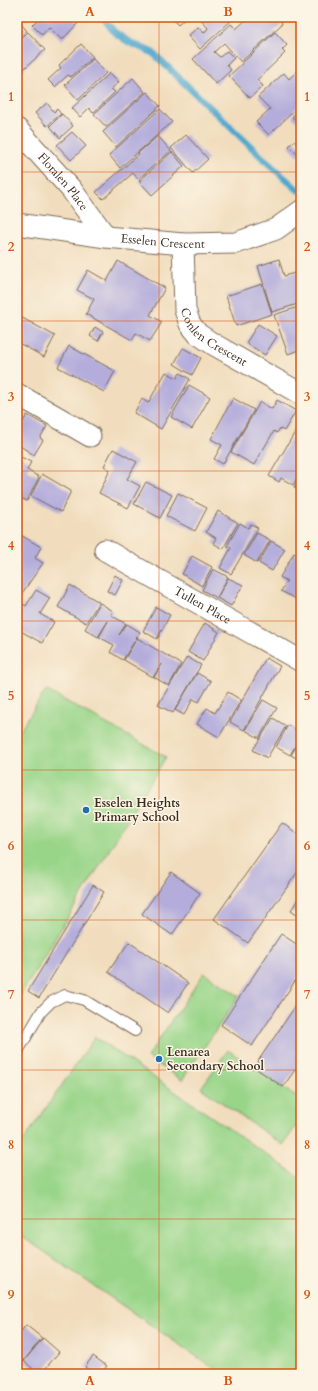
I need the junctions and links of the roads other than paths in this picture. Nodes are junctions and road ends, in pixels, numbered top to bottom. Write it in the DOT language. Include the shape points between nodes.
graph roads {
  1 [pos="17,129"];
  2 [pos="301,211"];
  3 [pos="17,224"];
  4 [pos="106,237"];
  5 [pos="183,244"];
  6 [pos="17,394"];
  7 [pos="301,394"];
  8 [pos="90,436"];
  9 [pos="105,550"];
  10 [pos="301,660"];
  11 [pos="135,1032"];
  12 [pos="17,1053"];
  1 -- 4 [label="street, Floralen Place" via="71,189"];
  2 -- 5 [label="street, Esselen Crescent" via="276,229 236,243"];
  3 -- 4 [label="street, Esselen Crescent"];
  4 -- 5 [label="street, Esselen Crescent"];
  5 -- 7 [label="street, Conlen Crescent" via="185,310 190,324 198,334"];
  6 -- 8 [label="street"];
  9 -- 10 [label="street, Tullen Place"];
  11 -- 12 [label="lane" via="84,1000 65,995 51,1002 41,1012"];
}
